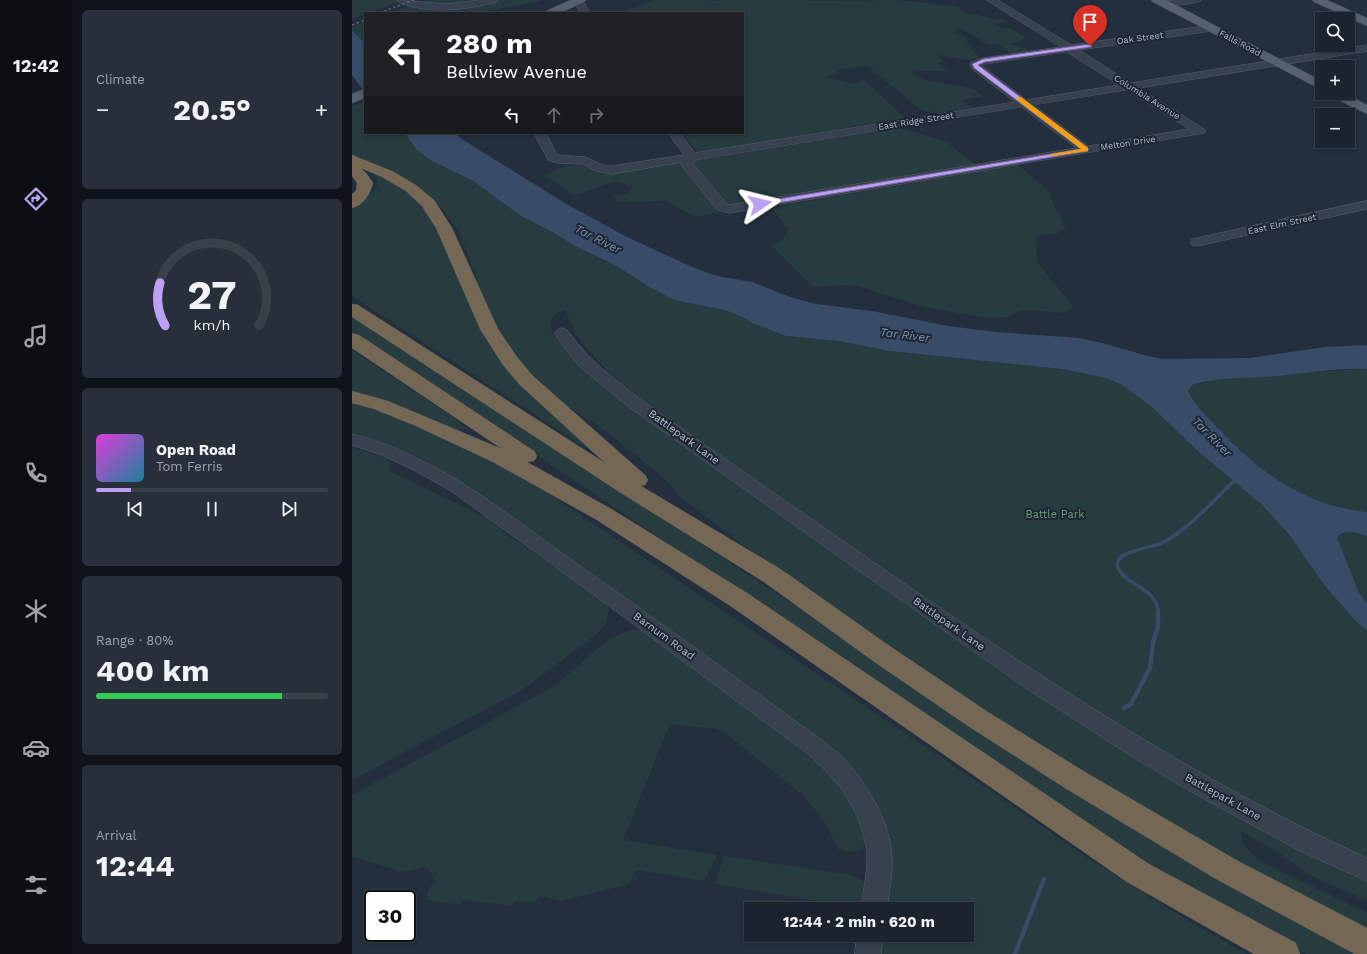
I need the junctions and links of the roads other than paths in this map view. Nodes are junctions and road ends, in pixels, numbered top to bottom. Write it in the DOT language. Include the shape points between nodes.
graph roads {
  1 [pos="401,0"];
  2 [pos="493,0"];
  3 [pos="992,0"];
  4 [pos="1196,0"];
  5 [pos="1318,0"];
  6 [pos="579,1"];
  7 [pos="1161,2"];
  8 [pos="552,12"];
  9 [pos="585,12"];
  10 [pos="1367,22"];
  11 [pos="1211,28"];
  12 [pos="1367,48"];
  13 [pos="1070,49"];
  14 [pos="1277,63"];
  15 [pos="1315,82"];
  16 [pos="1130,86"];
  17 [pos="364,93"];
  18 [pos="352,99"];
  19 [pos="1349,100"];
  20 [pos="1025,103"];
  21 [pos="1366,109"];
  22 [pos="1200,131"];
  23 [pos="540,134"];
  24 [pos="675,134"];
  25 [pos="1086,150"];
  26 [pos="692,157"];
  27 [pos="352,159"];
  28 [pos="352,168"];
  29 [pos="352,203"];
  30 [pos="1367,205"];
  31 [pos="1197,242"];
  32 [pos="352,309"];
  33 [pos="562,333"];
  34 [pos="352,339"];
  35 [pos="352,397"];
  36 [pos="352,439"];
  37 [pos="605,515"];
  38 [pos="679,519"];
  39 [pos="1367,870"];
  40 [pos="875,902"];
  41 [pos="869,942"];
  42 [pos="1367,944"];
  43 [pos="868,954"];
  44 [pos="1284,954"];
  1 -- 2 [label="street" via="446,6 472,5"];
  3 -- 13 [label="street, Columbia Avenue"];
  4 -- 7 [label="street"];
  5 -- 10 [label="main road"];
  6 -- 8 [label="main road"];
  6 -- 9 [label="street"];
  7 -- 11 [label="main road, Falls Road"];
  11 -- 13 [label="street, Oak Street"];
  11 -- 14 [label="main road, Falls Road"];
  12 -- 14 [label="street, East Ridge Street"];
  13 -- 16 [label="street, Columbia Avenue"];
  13 -- 20 [label="street, Oak Street" via="975,64"];
  14 -- 15 [label="main road, Falls Road"];
  14 -- 16 [label="street, East Ridge Street"];
  16 -- 20 [label="street, East Ridge Street"];
  16 -- 22 [label="street, Columbia Avenue"];
  17 -- 18 [label="main road"];
  19 -- 21 [label="main road"];
  20 -- 25 [label="street"];
  20 -- 26 [label="street, East Ridge Street"];
  22 -- 25 [label="street, Melton Drive"];
  23 -- 26 [label="street, East Ridge Street" via="552,157 585,161 612,170"];
  24 -- 26 [label="street, Melton Drive"];
  25 -- 26 [label="street, Melton Drive" via="730,209 722,207 687,164"];
  27 -- 38 [label="highway" via="411,188 428,202 444,228 489,329 510,361 526,380"];
  28 -- 29 [label="highway" via="365,183 363,192"];
  30 -- 31 [label="street, East Elm Street"];
  32 -- 38 [label="highway"];
  33 -- 39 [label="street, Battlepark Lane" via="586,362 632,400 1058,699 1151,757 1221,796"];
  34 -- 37 [label="highway" via="586,497"];
  35 -- 37 [label="highway" via="381,405 501,457"];
  36 -- 40 [label="street, Barnum Road" via="418,465 457,487 604,592 816,748 839,768 859,795 872,823 879,850"];
  37 -- 44 [label="highway" via="738,600 1138,873"];
  38 -- 42 [label="highway" via="773,576 978,719 1075,780 1227,870"];
  41 -- 43 [label="street"];
}
